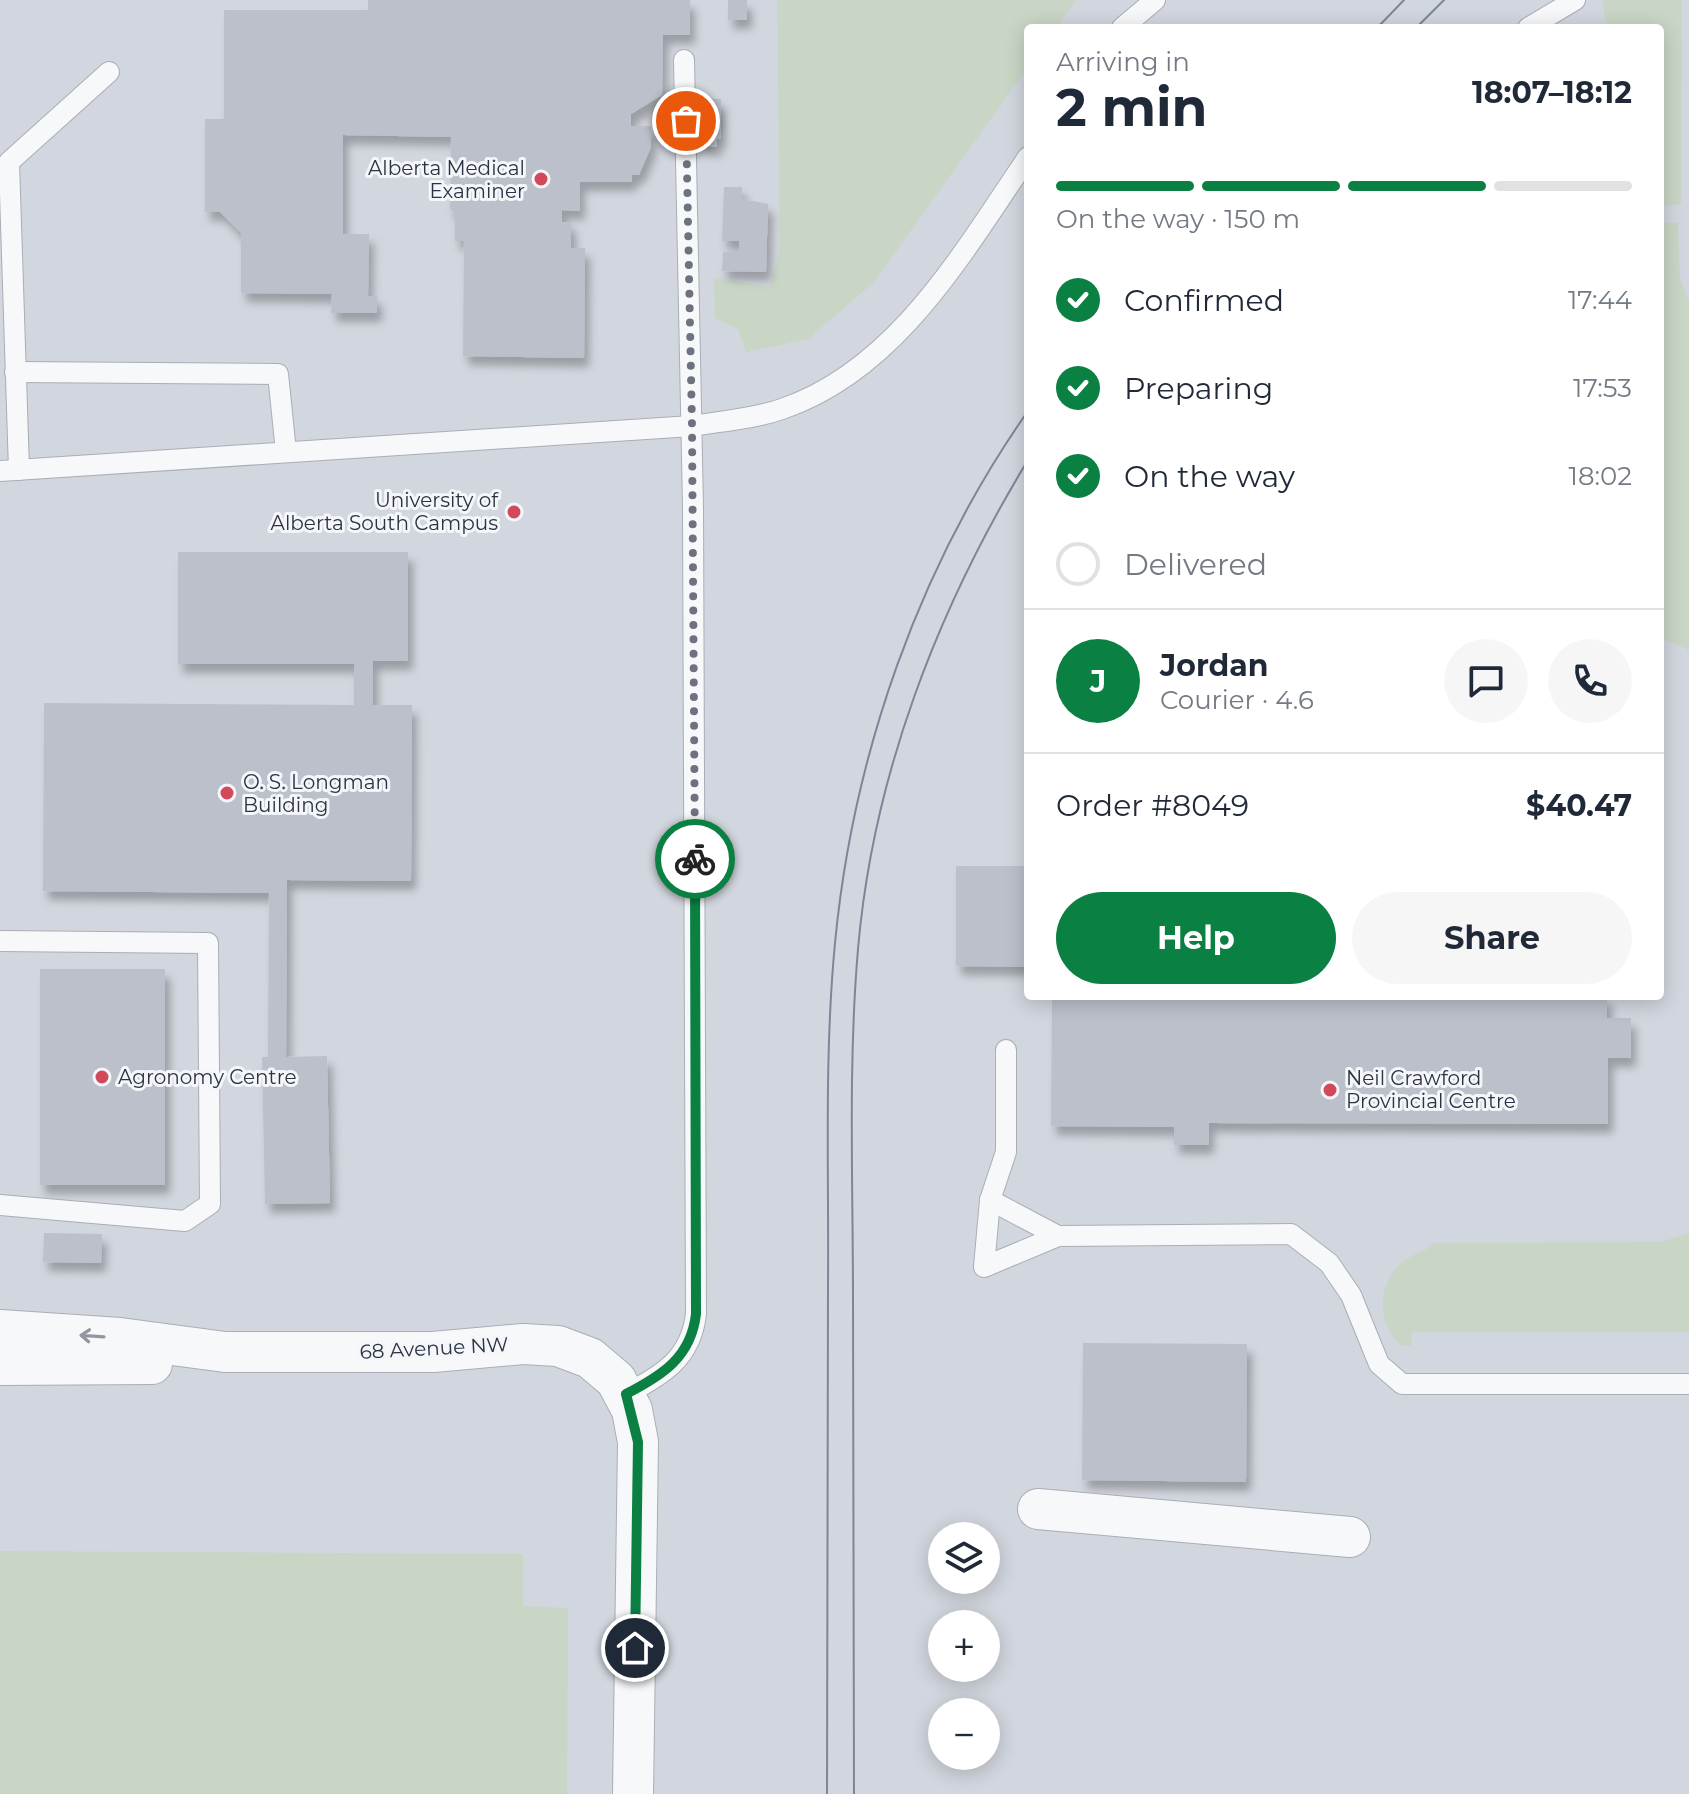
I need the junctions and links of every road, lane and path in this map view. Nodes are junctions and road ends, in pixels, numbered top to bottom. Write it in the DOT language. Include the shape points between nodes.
graph roads {
  1 [pos="1155,0"];
  2 [pos="1575,0"];
  3 [pos="1127,24"];
  4 [pos="1535,24"];
  5 [pos="684,60"];
  6 [pos="109,72"];
  7 [pos="1024,163"];
  8 [pos="15,372"];
  9 [pos="692,426"];
  10 [pos="286,452"];
  11 [pos="10,470"];
  12 [pos="0,941"];
  13 [pos="1006,1050"];
  14 [pos="990,1200"];
  15 [pos="0,1205"];
  16 [pos="1058,1236"];
  17 [pos="0,1330"];
  18 [pos="225,1352"];
  19 [pos="0,1365"];
  20 [pos="1689,1384"];
  21 [pos="626,1394"];
  22 [pos="1038,1509"];
  23 [pos="1350,1537"];
  24 [pos="633,1794"];
  1 -- 3 [label="lane"];
  2 -- 4 [label="lane"];
  5 -- 9 [label="lane"];
  6 -- 8 [label="lane" via="9,162"];
  7 -- 9 [label="lane" via="937,291 847,378 782,409"];
  8 -- 10 [label="lane" via="278,374"];
  8 -- 11 [label="lane"];
  9 -- 10 [label="lane"];
  9 -- 21 [label="lane" via="696,1314 684,1353 663,1373"];
  10 -- 11 [label="lane"];
  12 -- 15 [label="lane" via="208,943 210,1204 185,1221"];
  13 -- 14 [label="lane" via="1006,1152"];
  14 -- 16 [label="lane"];
  14 -- 16 [label="lane" via="984,1267"];
  16 -- 20 [label="lane" via="1291,1234 1329,1263 1351,1295 1379,1364 1402,1384"];
  18 -- 17 [label="street, 68 Avenue NW, one-way"];
  18 -- 19 [label="street, 68 Avenue NW" via="152,1364"];
  18 -- 21 [label="street, 68 Avenue NW" via="433,1352 540,1343 590,1358"];
  21 -- 24 [label="street" via="638,1442"];
  22 -- 23 [label="street"];
}
